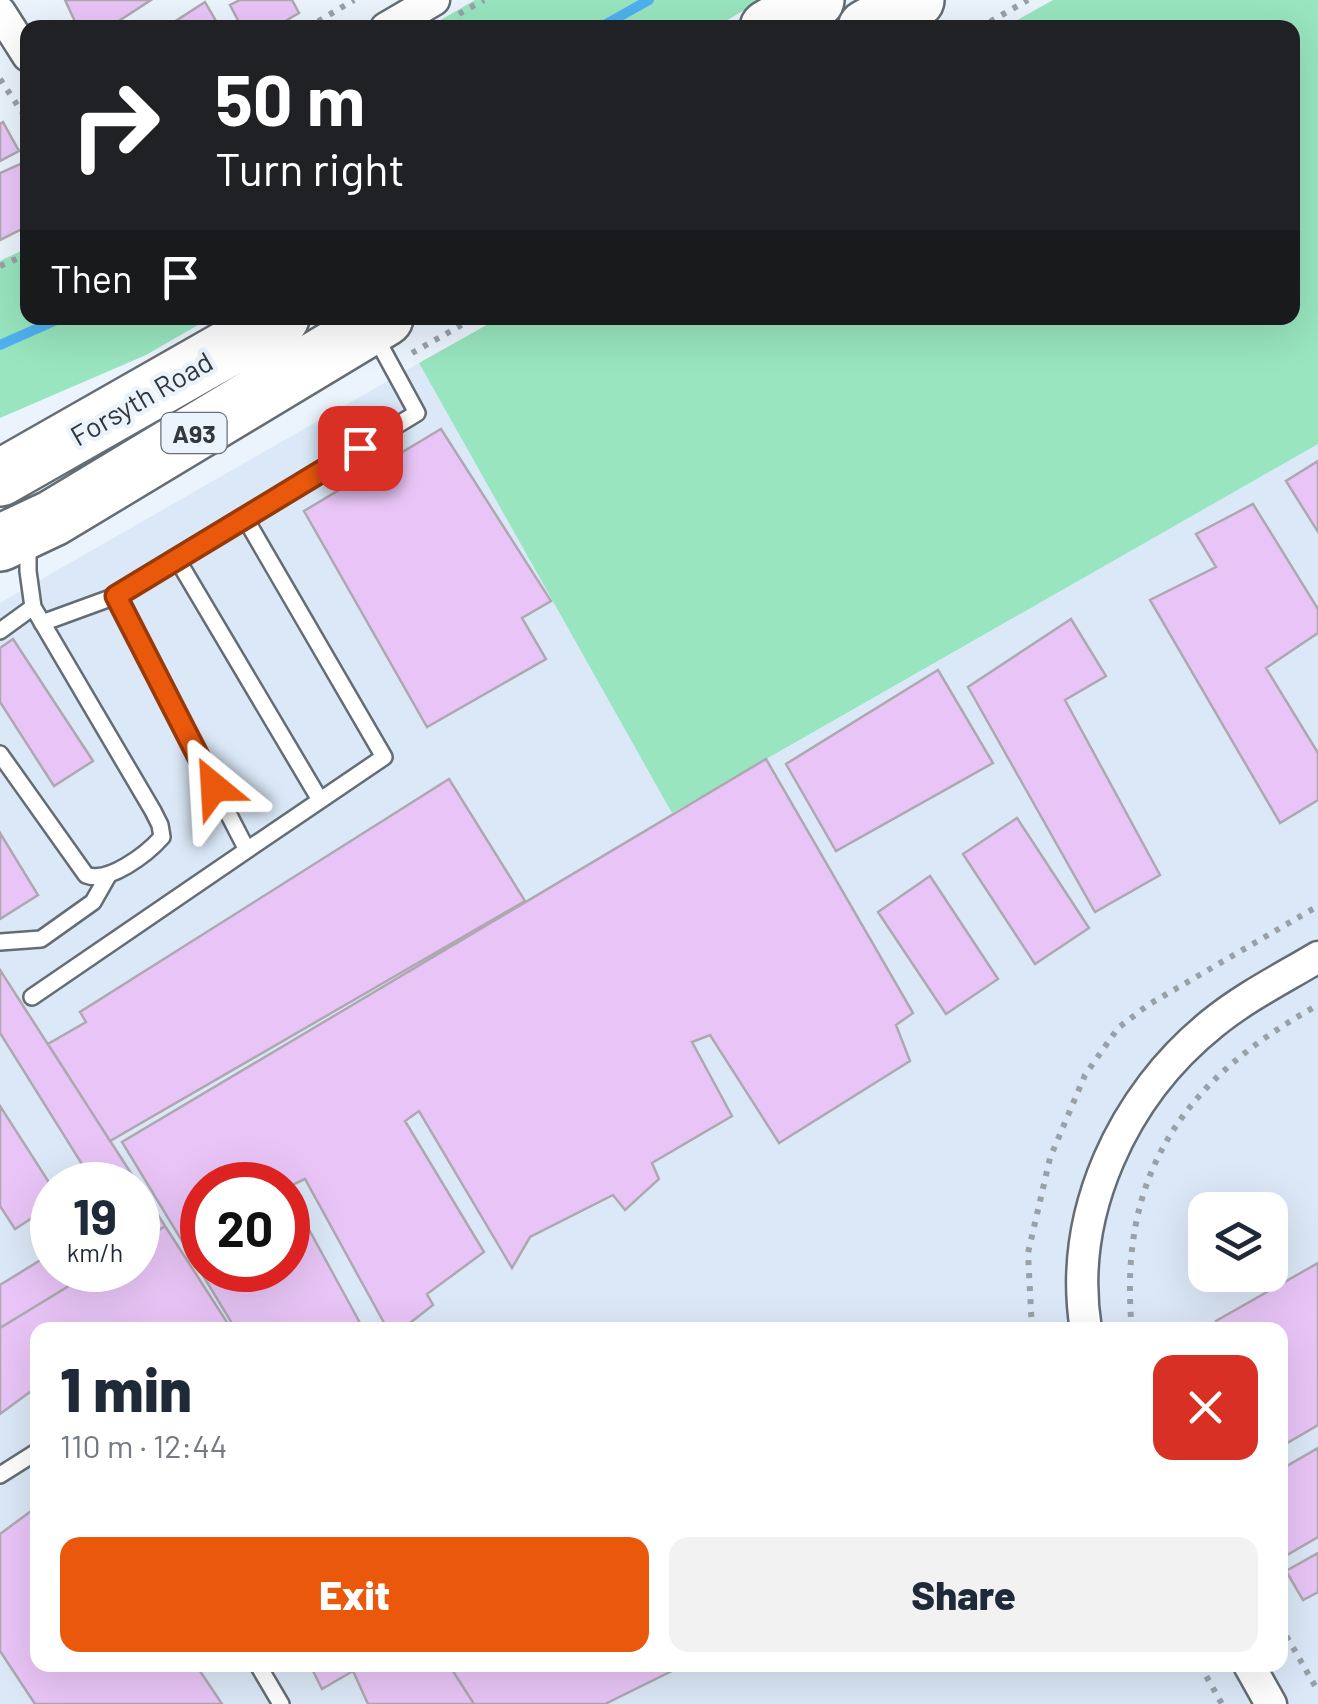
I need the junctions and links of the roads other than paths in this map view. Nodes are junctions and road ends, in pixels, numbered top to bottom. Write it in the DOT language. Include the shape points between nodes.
graph roads {
  1 [pos="434,0"];
  2 [pos="816,0"];
  3 [pos="916,0"];
  4 [pos="0,12"];
  5 [pos="400,20"];
  6 [pos="782,20"];
  7 [pos="880,20"];
  8 [pos="20,43"];
  9 [pos="268,325"];
  10 [pos="373,325"];
  11 [pos="379,325"];
  12 [pos="0,478"];
  13 [pos="246,518"];
  14 [pos="14,536"];
  15 [pos="177,560"];
  16 [pos="116,596"];
  17 [pos="33,608"];
  18 [pos="42,623"];
  19 [pos="0,631"];
  20 [pos="0,754"];
  21 [pos="320,800"];
  22 [pos="246,850"];
  23 [pos="109,874"];
  24 [pos="0,942"];
  25 [pos="1318,958"];
  26 [pos="32,997"];
  27 [pos="1086,1322"];
  28 [pos="30,1456"];
  29 [pos="0,1475"];
  30 [pos="262,1672"];
  31 [pos="1253,1672"];
  32 [pos="281,1704"];
  33 [pos="1272,1704"];
  1 -- 5 [label="street"];
  2 -- 6 [label="highway"];
  3 -- 7 [label="highway"];
  4 -- 8 [label="street"];
  9 -- 12 [label="highway, Forsyth Road / A93"];
  10 -- 14 [label="highway, Forsyth Road / A93"];
  11 -- 13 [label="lane" via="417,413"];
  13 -- 15 [label="lane"];
  13 -- 21 [label="lane" via="384,757"];
  14 -- 17 [label="lane"];
  15 -- 16 [label="lane"];
  15 -- 21 [label="lane"];
  16 -- 18 [label="lane"];
  16 -- 22 [label="lane"];
  17 -- 18 [label="lane"];
  17 -- 19 [label="lane"];
  18 -- 23 [label="lane" via="160,825 162,837 154,846"];
  20 -- 23 [label="lane" via="86,875"];
  21 -- 22 [label="lane"];
  22 -- 26 [label="lane"];
  23 -- 24 [label="lane" via="93,902 40,939"];
  25 -- 27 [label="street" via="1214,1022 1175,1057 1123,1127 1088,1228"];
  28 -- 29 [label="lane"];
  30 -- 32 [label="lane"];
  31 -- 33 [label="street"];
}
